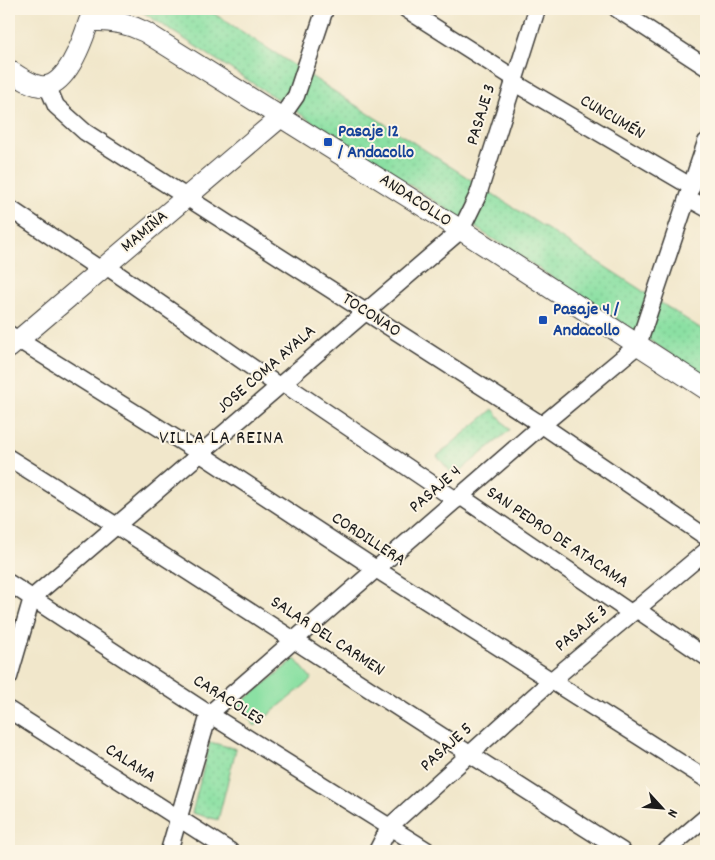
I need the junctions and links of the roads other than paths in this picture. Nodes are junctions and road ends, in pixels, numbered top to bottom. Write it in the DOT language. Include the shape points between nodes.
graph roads {
  1 [pos="325,9"];
  2 [pos="406,9"];
  3 [pos="537,9"];
  4 [pos="617,9"];
  5 [pos="89,15"];
  6 [pos="706,67"];
  7 [pos="9,70"];
  8 [pos="514,80"];
  9 [pos="44,86"];
  10 [pos="282,116"];
  11 [pos="706,142"];
  12 [pos="690,192"];
  13 [pos="187,197"];
  14 [pos="9,208"];
  15 [pos="706,208"];
  16 [pos="461,230"];
  17 [pos="103,268"];
  18 [pos="365,312"];
  19 [pos="12,341"];
  20 [pos="638,345"];
  21 [pos="281,384"];
  22 [pos="706,389"];
  23 [pos="542,425"];
  24 [pos="201,454"];
  25 [pos="9,458"];
  26 [pos="458,498"];
  27 [pos="117,525"];
  28 [pos="706,537"];
  29 [pos="706,551"];
  30 [pos="376,569"];
  31 [pos="9,583"];
  32 [pos="32,598"];
  33 [pos="633,611"];
  34 [pos="295,639"];
  35 [pos="706,657"];
  36 [pos="9,677"];
  37 [pos="552,680"];
  38 [pos="9,710"];
  39 [pos="209,714"];
  40 [pos="469,755"];
  41 [pos="706,779"];
  42 [pos="706,817"];
  43 [pos="178,819"];
  44 [pos="390,826"];
  45 [pos="168,851"];
  46 [pos="230,851"];
  47 [pos="377,851"];
  48 [pos="428,851"];
  49 [pos="622,851"];
  50 [pos="666,851"];
  1 -- 10 [label="street" via="296,96"];
  2 -- 8 [label="street, CUNCUMÉN"];
  3 -- 8 [label="street, PASAJE 3"];
  4 -- 6 [label="street"];
  5 -- 9 [label="street" via="69,68 56,82"];
  5 -- 10 [label="street, ANDACOLLO" via="132,25 146,32"];
  7 -- 9 [label="street" via="29,82"];
  8 -- 12 [label="street, CUNCUMÉN"];
  8 -- 16 [label="street, PASAJE 3" via="478,195"];
  9 -- 13 [label="street, TOCONAO" via="56,106 85,132"];
  10 -- 13 [label="street, MAMIÑA"];
  10 -- 16 [label="street, ANDACOLLO"];
  11 -- 12 [label="street"];
  12 -- 15 [label="street, CUNCUMÉN"];
  12 -- 20 [label="street"];
  13 -- 17 [label="street, MAMIÑA"];
  13 -- 18 [label="street, TOCONAO"];
  14 -- 17 [label="street, SAN PEDRO DE ATACAMA"];
  16 -- 18 [label="street, JOSE COMA AYALA"];
  16 -- 20 [label="street, ANDACOLLO"];
  17 -- 19 [label="street, MAMIÑA"];
  17 -- 21 [label="street, SAN PEDRO DE ATACAMA"];
  18 -- 21 [label="street, JOSE COMA AYALA"];
  18 -- 23 [label="street, TOCONAO"];
  19 -- 24 [label="street, CORDILLERA"];
  20 -- 22 [label="street, ANDACOLLO"];
  20 -- 23 [label="street, PASAJE 4"];
  21 -- 24 [label="street, JOSE COMA AYALA"];
  21 -- 26 [label="street, SAN PEDRO DE ATACAMA"];
  23 -- 26 [label="street, PASAJE 4"];
  23 -- 28 [label="street, TOCONAO"];
  24 -- 27 [label="street, JOSE COMA AYALA"];
  24 -- 30 [label="street, CORDILLERA"];
  25 -- 27 [label="street, SALAR DEL CARMEN"];
  26 -- 30 [label="street, PASAJE 4"];
  26 -- 33 [label="street, SAN PEDRO DE ATACAMA"];
  27 -- 32 [label="street, JOSE COMA AYALA"];
  27 -- 34 [label="street, SALAR DEL CARMEN"];
  29 -- 33 [label="street, PASAJE 3"];
  30 -- 34 [label="street, PASAJE 4"];
  30 -- 37 [label="street, CORDILLERA"];
  31 -- 32 [label="street, CARACOLES"];
  32 -- 36 [label="street"];
  32 -- 39 [label="street, CARACOLES"];
  33 -- 35 [label="street, SAN PEDRO DE ATACAMA"];
  33 -- 37 [label="street, PASAJE 3"];
  34 -- 39 [label="street, PASAJE 4"];
  34 -- 40 [label="street, SALAR DEL CARMEN"];
  37 -- 40 [label="street, PASAJE 5"];
  37 -- 41 [label="street, CORDILLERA"];
  38 -- 43 [label="street, CALAMA"];
  39 -- 43 [label="street"];
  39 -- 44 [label="street, CARACOLES"];
  40 -- 44 [label="street, PASAJE 5"];
  40 -- 49 [label="street, SALAR DEL CARMEN"];
  42 -- 50 [label="street"];
  43 -- 45 [label="street"];
  43 -- 46 [label="street, CALAMA"];
  44 -- 47 [label="street, PASAJE 5"];
  44 -- 48 [label="street, CARACOLES"];
}
